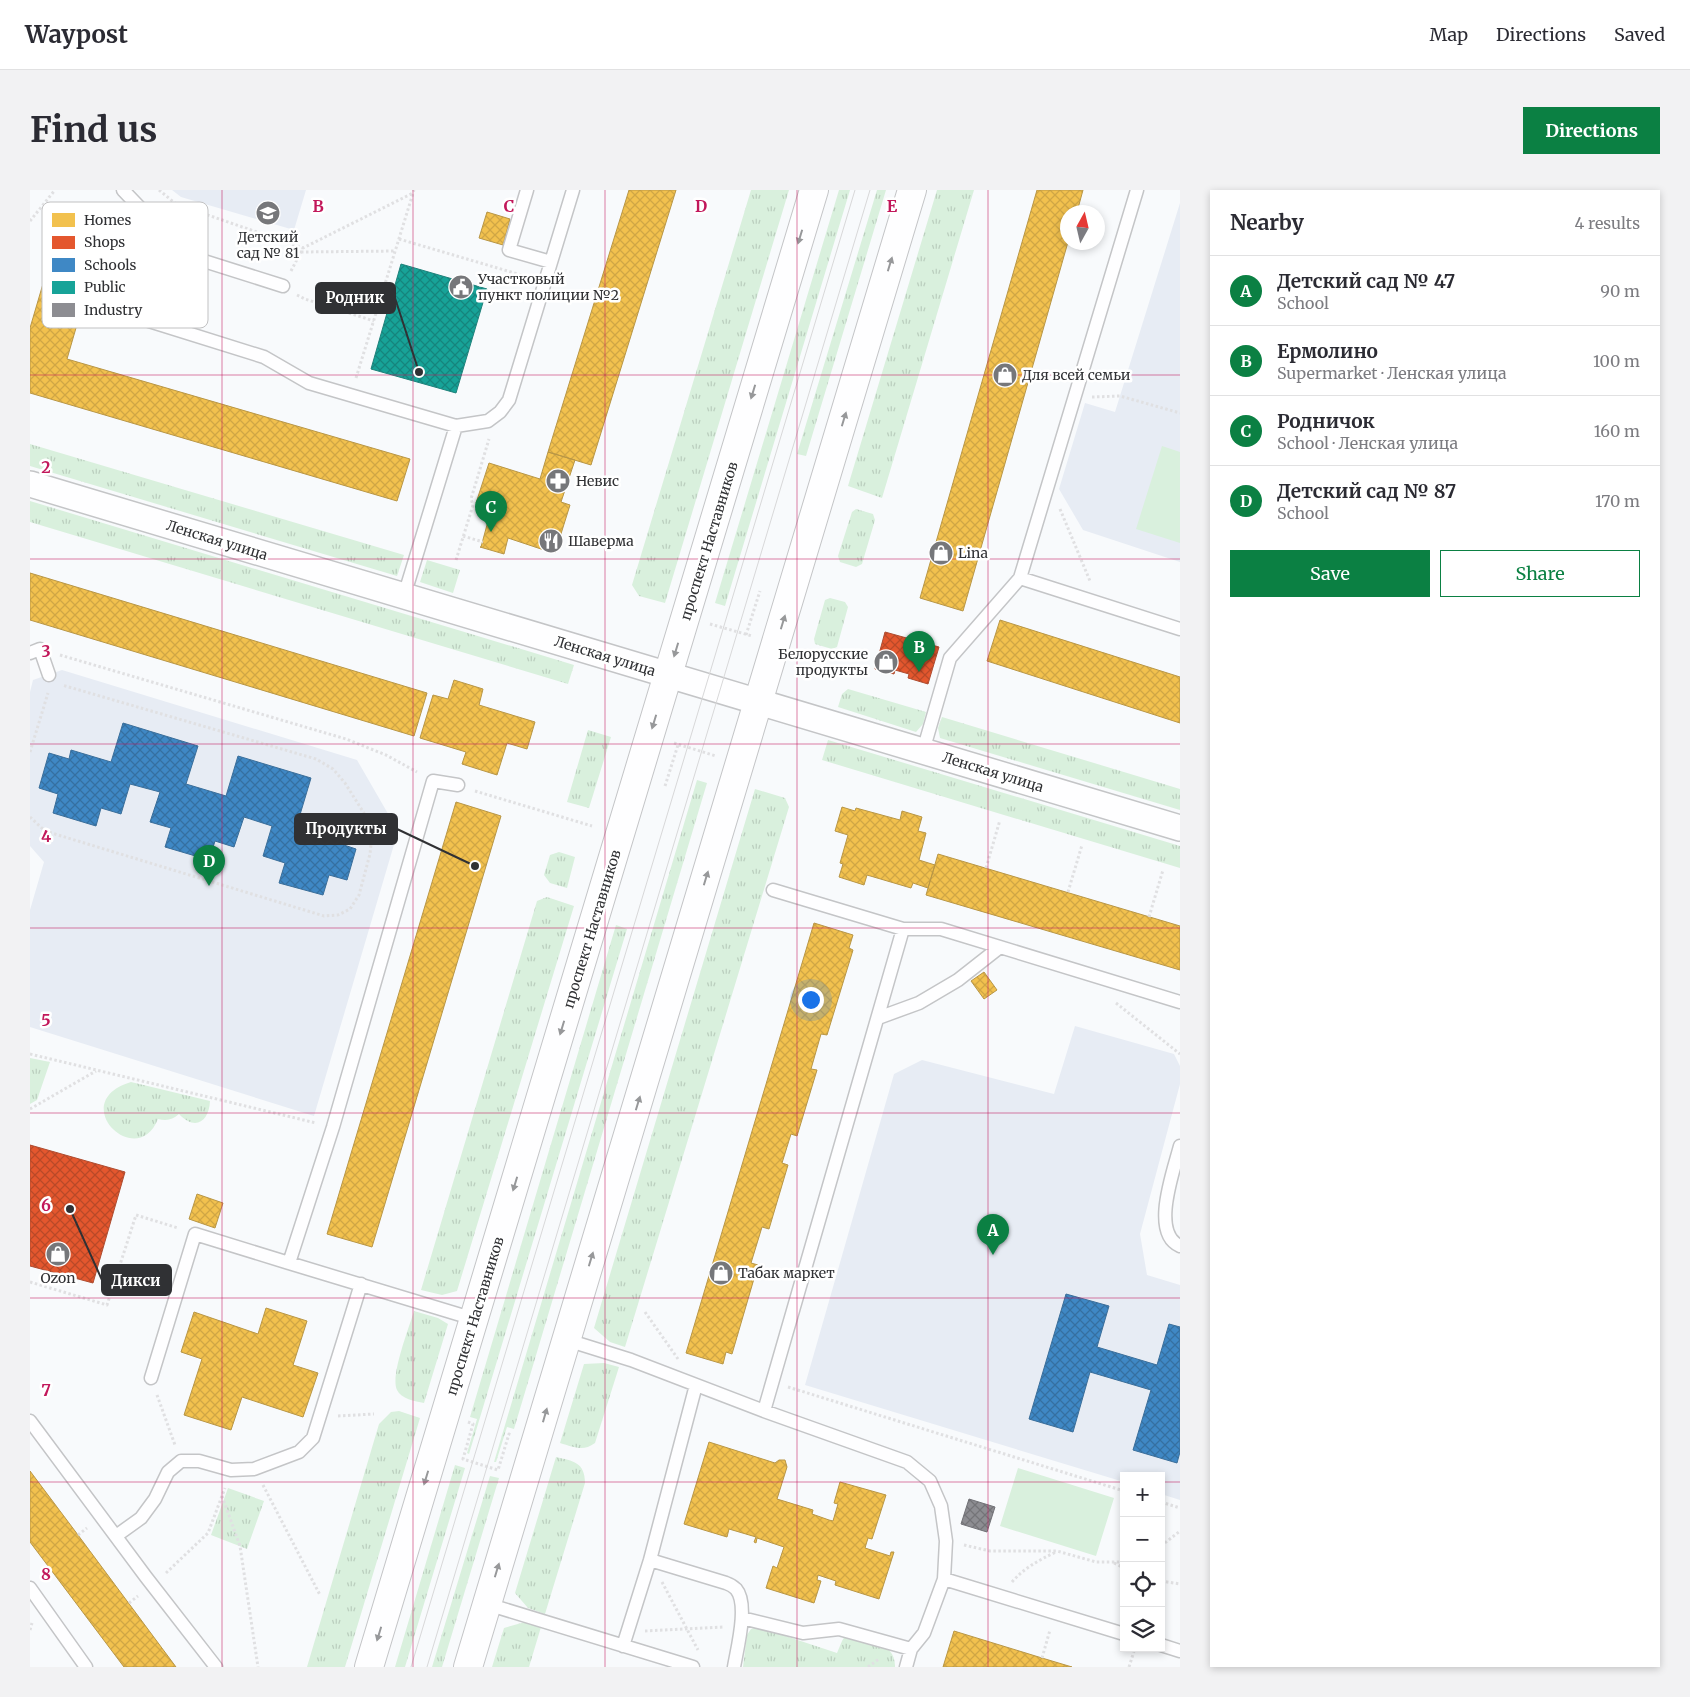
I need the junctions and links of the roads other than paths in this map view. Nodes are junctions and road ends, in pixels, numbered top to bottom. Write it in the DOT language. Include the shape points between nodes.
graph roads {
  1 [pos="123,190"];
  2 [pos="527,190"];
  3 [pos="573,190"];
  4 [pos="814,190"];
  5 [pos="912,190"];
  6 [pos="1136,190"];
  7 [pos="134,202"];
  8 [pos="208,262"];
  9 [pos="551,262"];
  10 [pos="282,286"];
  11 [pos="171,328"];
  12 [pos="456,426"];
  13 [pos="30,484"];
  14 [pos="1020,578"];
  15 [pos="404,596"];
  16 [pos="1180,629"];
  17 [pos="35,651"];
  18 [pos="668,675"];
  19 [pos="50,678"];
  20 [pos="759,702"];
  21 [pos="923,751"];
  22 [pos="458,785"];
  23 [pos="1180,828"];
  24 [pos="773,890"];
  25 [pos="903,929"];
  26 [pos="1000,947"];
  27 [pos="1180,1002"];
  28 [pos="878,1018"];
  29 [pos="1180,1146"];
  30 [pos="1180,1246"];
  31 [pos="289,1263"];
  32 [pos="361,1284"];
  33 [pos="474,1319"];
  34 [pos="567,1340"];
  35 [pos="151,1378"];
  36 [pos="696,1386"];
  37 [pos="764,1411"];
  38 [pos="30,1421"];
  39 [pos="116,1536"];
  40 [pos="650,1560"];
  41 [pos="944,1579"];
  42 [pos="30,1588"];
  43 [pos="487,1604"];
  44 [pos="742,1618"];
  45 [pos="1120,1633"];
  46 [pos="623,1646"];
  47 [pos="1165,1647"];
  48 [pos="912,1649"];
  49 [pos="1180,1651"];
  50 [pos="86,1667"];
  51 [pos="216,1667"];
  52 [pos="369,1667"];
  53 [pos="468,1667"];
  54 [pos="693,1667"];
  55 [pos="734,1667"];
  56 [pos="906,1667"];
  1 -- 7 [label="lane"];
  2 -- 9 [label="lane" via="509,250"];
  3 -- 9 [label="lane"];
  4 -- 18 [label="main road, проспект Наставников, one-way"];
  20 -- 5 [label="main road, one-way"];
  6 -- 14 [label="lane"];
  8 -- 10 [label="lane"];
  9 -- 12 [label="lane" via="509,400 488,421"];
  11 -- 12 [label="lane" via="264,357 309,383"];
  12 -- 15 [label="lane"];
  13 -- 15 [label="street, Ленская улица"];
  14 -- 16 [label="lane"];
  14 -- 21 [label="lane" via="950,658"];
  15 -- 18 [label="street, Ленская улица"];
  17 -- 19 [label="lane"];
  18 -- 20 [label="street, Ленская улица"];
  18 -- 33 [label="main road, проспект Наставников, one-way"];
  20 -- 21 [label="street, Ленская улица"];
  34 -- 20 [label="main road, one-way"];
  21 -- 23 [label="street, Ленская улица"];
  22 -- 31 [label="lane" via="432,781 333,1127"];
  24 -- 25 [label="lane"];
  25 -- 26 [label="lane" via="941,929"];
  25 -- 28 [label="lane"];
  26 -- 27 [label="lane"];
  26 -- 28 [label="lane" via="958,980 919,1003"];
  28 -- 37 [label="lane"];
  29 -- 30 [label="lane" via="1165,1208 1166,1230"];
  31 -- 32 [label="lane"];
  31 -- 35 [label="lane" via="195,1234"];
  32 -- 33 [label="lane"];
  32 -- 39 [label="lane" via="313,1438 299,1452 254,1469 232,1470 199,1461 181,1461 168,1472 141,1518"];
  33 -- 52 [label="main road, проспект Наставников, one-way"];
  34 -- 36 [label="lane" via="631,1360"];
  43 -- 34 [label="main road, one-way"];
  36 -- 37 [label="lane"];
  36 -- 40 [label="lane"];
  37 -- 41 [label="lane" via="907,1462 930,1481 941,1506 946,1541"];
  38 -- 39 [label="lane"];
  39 -- 51 [label="lane"];
  40 -- 44 [label="lane" via="726,1582 736,1590"];
  40 -- 46 [label="lane"];
  41 -- 45 [label="lane"];
  41 -- 48 [label="lane" via="924,1633"];
  42 -- 50 [label="lane"];
  43 -- 46 [label="lane"];
  43 -- 53 [label="main road"];
  44 -- 48 [label="lane" via="803,1633 839,1629"];
  44 -- 55 [label="lane"];
  46 -- 54 [label="lane"];
  47 -- 49 [label="lane"];
  48 -- 56 [label="lane"];
}
